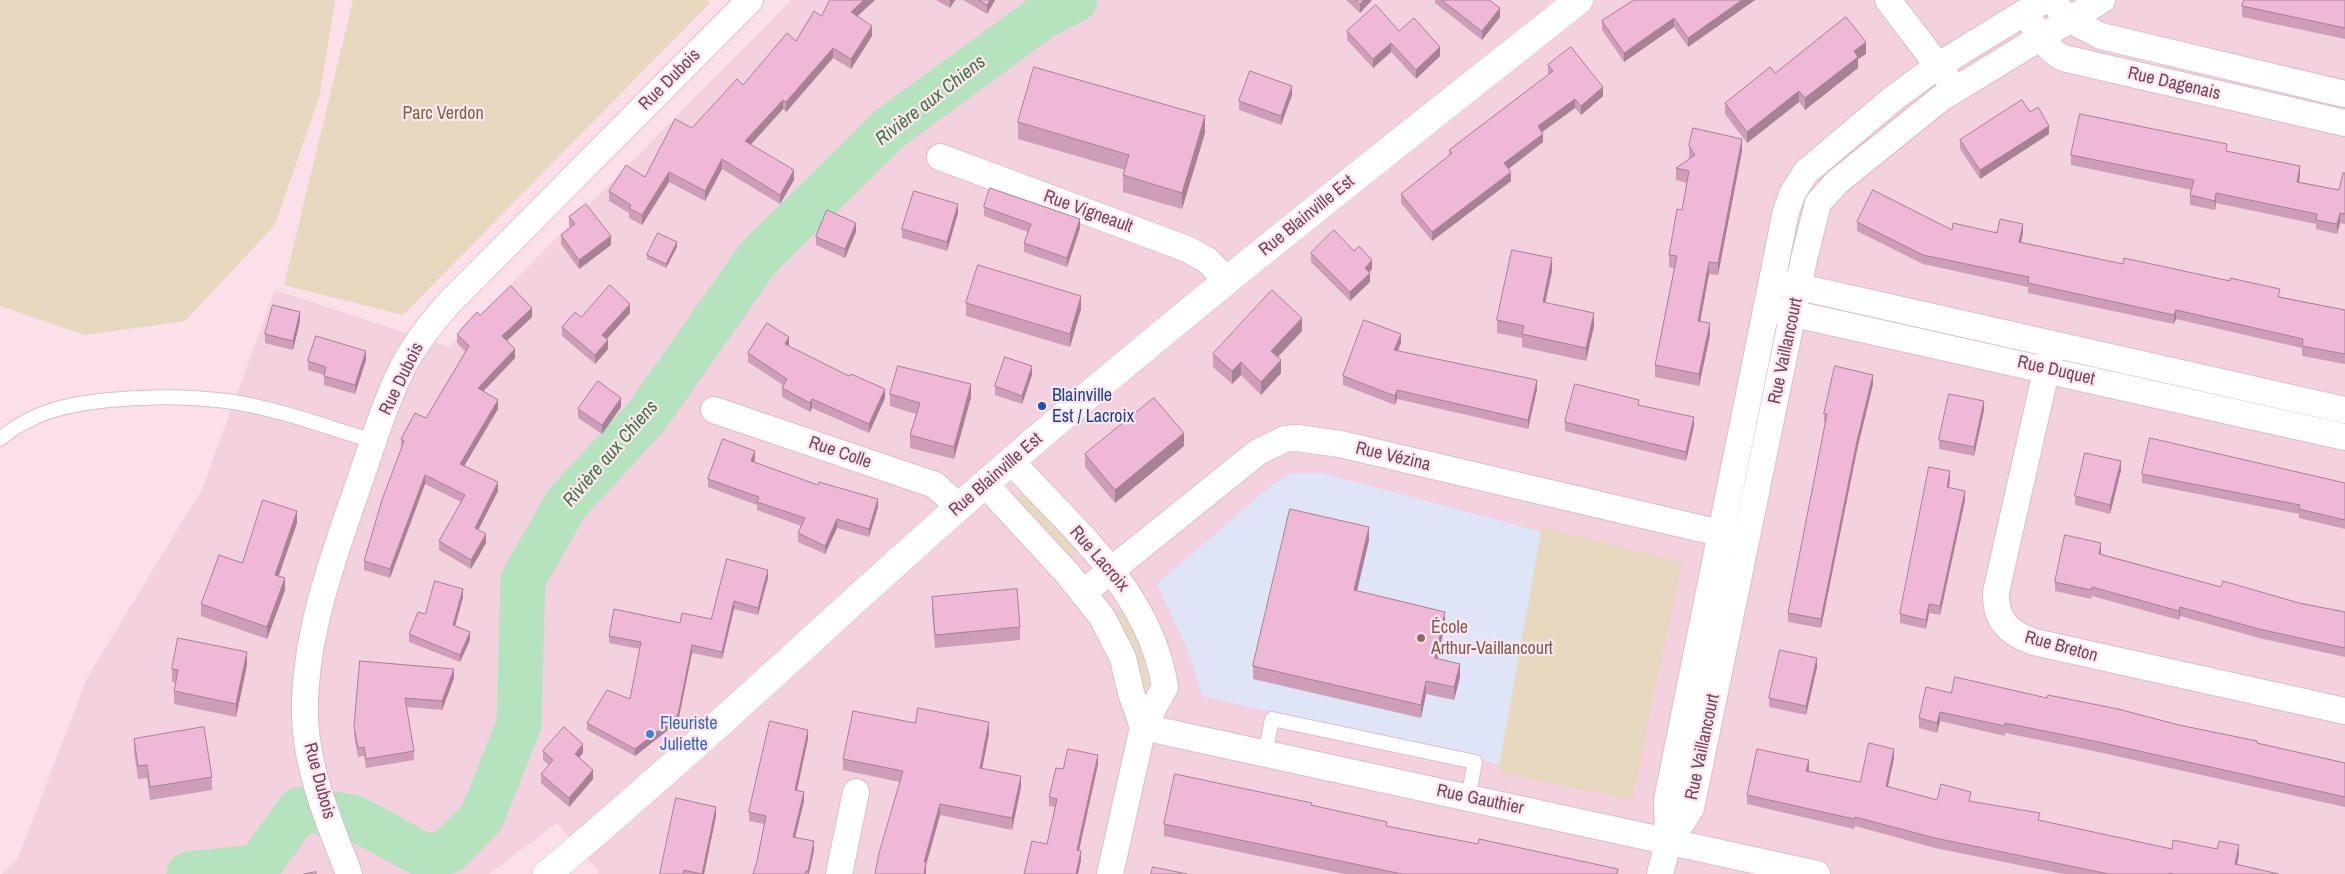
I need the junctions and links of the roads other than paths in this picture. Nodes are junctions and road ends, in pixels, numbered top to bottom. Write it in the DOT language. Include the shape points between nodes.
graph roads {
  1 [pos="750,0"];
  2 [pos="1579,0"];
  3 [pos="1888,0"];
  4 [pos="2052,0"];
  5 [pos="2102,0"];
  6 [pos="2035,6"];
  7 [pos="2070,20"];
  8 [pos="2040,37"];
  9 [pos="1939,65"];
  10 [pos="1955,90"];
  11 [pos="2345,94"];
  12 [pos="2345,123"];
  13 [pos="940,157"];
  14 [pos="1227,280"];
  15 [pos="1772,280"];
  16 [pos="1799,287"];
  17 [pos="1767,308"];
  18 [pos="1793,313"];
  19 [pos="2049,357"];
  20 [pos="714,410"];
  21 [pos="2345,410"];
  22 [pos="2345,437"];
  23 [pos="0,439"];
  24 [pos="374,441"];
  25 [pos="1011,461"];
  26 [pos="985,484"];
  27 [pos="959,507"];
  28 [pos="1720,534"];
  29 [pos="1747,539"];
  30 [pos="1112,570"];
  31 [pos="1084,592"];
  32 [pos="2345,711"];
  33 [pos="1143,727"];
  34 [pos="1265,755"];
  35 [pos="856,792"];
  36 [pos="1468,798"];
  37 [pos="1668,843"];
  38 [pos="567,865"];
  39 [pos="349,874"];
  40 [pos="547,874"];
  41 [pos="839,874"];
  42 [pos="1110,874"];
  43 [pos="1660,874"];
  44 [pos="1817,874"];
  1 -- 24 [label="street, Rue Dubois" via="437,316 405,364"];
  2 -- 14 [label="street, Rue Blainville Est"];
  3 -- 9 [label="street"];
  4 -- 7 [label="street, Rue Dagenais"];
  5 -- 7 [label="street, Rue Vaillancourt"];
  6 -- 8 [label="street, Rue Dagenais"];
  6 -- 9 [label="street, Rue Vaillancourt"];
  7 -- 8 [label="street, Rue Vaillancourt"];
  7 -- 11 [label="street, Rue Dagenais" via="2089,31 2132,45"];
  8 -- 10 [label="street, Rue Vaillancourt"];
  8 -- 12 [label="street, Rue Dagenais" via="2053,53 2072,60"];
  9 -- 10 [label="street"];
  9 -- 15 [label="street, Rue Vaillancourt" via="1816,162 1798,182 1788,203"];
  10 -- 16 [label="street, Rue Vaillancourt" via="1899,131 1818,203"];
  13 -- 14 [label="street, Rue Vigneault" via="1187,249 1207,260"];
  14 -- 25 [label="street, Rue Blainville Est"];
  15 -- 16 [label="street, Rue Duquet"];
  15 -- 17 [label="street, Rue Vaillancourt"];
  16 -- 18 [label="street, Rue Vaillancourt"];
  16 -- 19 [label="street, Rue Duquet"];
  17 -- 18 [label="street, Rue Duquet"];
  17 -- 28 [label="street, Rue Vaillancourt"];
  18 -- 19 [label="street, Rue Duquet"];
  18 -- 29 [label="street, Rue Vaillancourt"];
  19 -- 21 [label="street, Rue Duquet"];
  19 -- 22 [label="street, Rue Duquet"];
  19 -- 32 [label="street, Rue Breton" via="1996,592 1998,614 2006,629 2034,642"];
  20 -- 27 [label="street, Rue Colle" via="935,485"];
  23 -- 24 [label="lane" via="27,419 61,406 191,397 274,412"];
  24 -- 39 [label="street, Rue Dubois" via="328,579 308,667 305,720 309,753 319,793"];
  25 -- 26 [label="street, Rue Blainville Est"];
  25 -- 30 [label="street, Rue Lacroix"];
  26 -- 27 [label="street, Rue Blainville Est"];
  26 -- 31 [label="street, Rue Lacroix"];
  27 -- 38 [label="street, Rue Blainville Est"];
  28 -- 29 [label="street, Rue Vézina"];
  28 -- 30 [label="street, Rue Vézina" via="1340,444 1297,438 1270,445 1241,464"];
  28 -- 37 [label="street, Rue Vaillancourt" via="1667,800"];
  29 -- 37 [label="street, Rue Vaillancourt" via="1691,808"];
  30 -- 31 [label="street, Rue Vézina"];
  30 -- 33 [label="street, Rue Lacroix" via="1145,623 1163,677 1165,688"];
  31 -- 33 [label="street, Rue Lacroix" via="1117,643"];
  33 -- 34 [label="street, Rue Gauthier"];
  33 -- 42 [label="street, Rue Lacroix"];
  34 -- 36 [label="street, Rue Gauthier"];
  34 -- 36 [label="lane" via="1272,719 1475,762"];
  35 -- 41 [label="street"];
  36 -- 37 [label="street, Rue Gauthier"];
  37 -- 43 [label="street"];
  37 -- 44 [label="street, Rue Gauthier"];
  38 -- 40 [label="street, Rue Blainville Est"];
}
